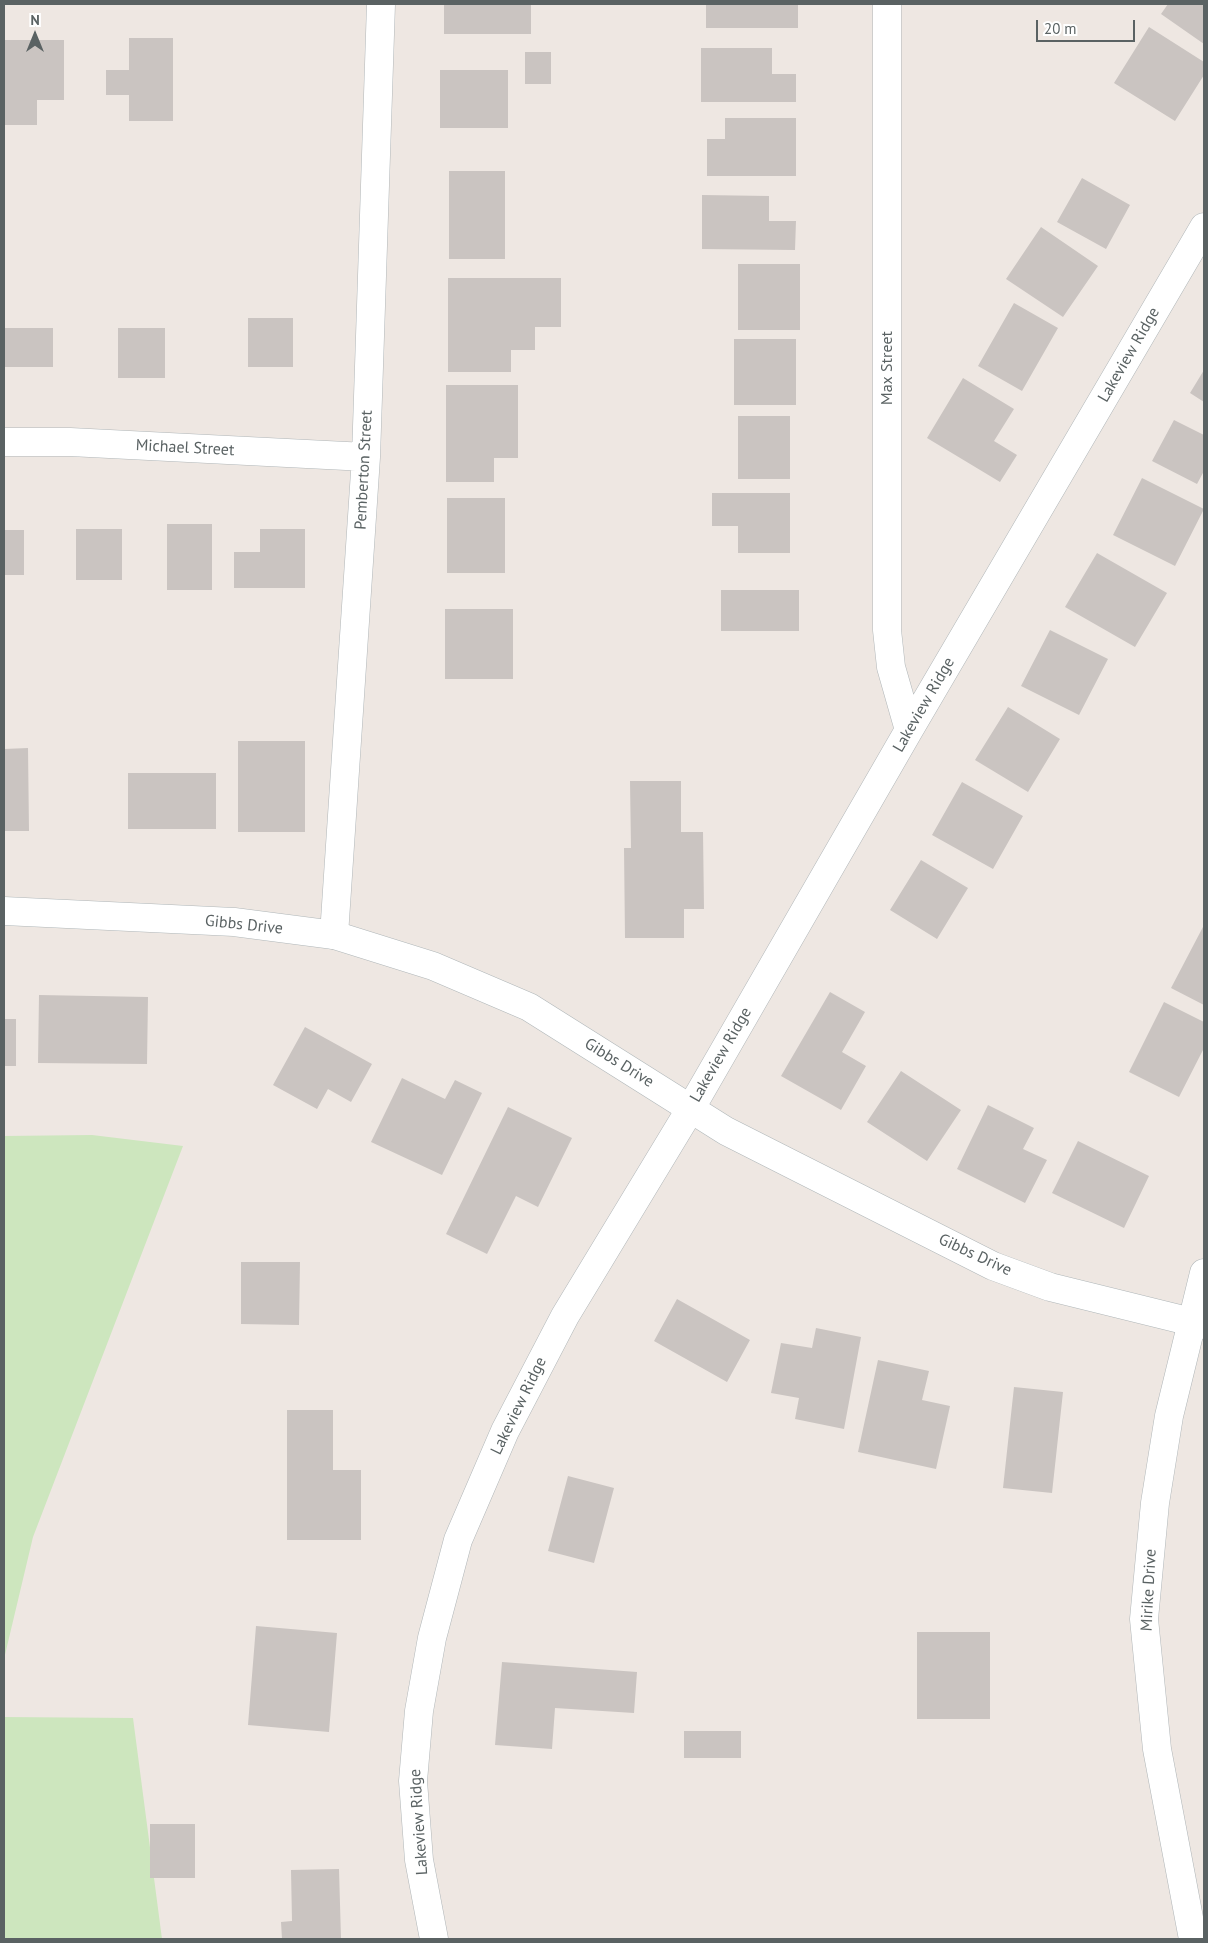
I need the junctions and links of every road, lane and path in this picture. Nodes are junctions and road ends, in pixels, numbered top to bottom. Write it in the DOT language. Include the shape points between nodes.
graph roads {
  1 [pos="381,4"];
  2 [pos="887,4"];
  3 [pos="1204,228"];
  4 [pos="4,442"];
  5 [pos="366,457"];
  6 [pos="909,730"];
  7 [pos="4,911"];
  8 [pos="334,935"];
  9 [pos="690,1108"];
  10 [pos="1204,1273"];
  11 [pos="1198,1323"];
  12 [pos="434,1939"];
  13 [pos="1193,1939"];
  1 -- 5 [label="street, Pemberton Street"];
  2 -- 6 [label="street, Max Street" via="887,630 891,667"];
  3 -- 6 [label="street, Lakeview Ridge"];
  4 -- 5 [label="street, Michael Street" via="70,442"];
  5 -- 8 [label="street, Pemberton Street"];
  6 -- 9 [label="street, Lakeview Ridge"];
  7 -- 8 [label="street, Gibbs Drive" via="234,922"];
  8 -- 9 [label="street, Gibbs Drive" via="433,966 529,1007"];
  9 -- 11 [label="street, Gibbs Drive" via="726,1131 993,1266 1050,1287"];
  9 -- 12 [label="street, Lakeview Ridge" via="564,1316 505,1431 458,1540 432,1638 419,1711 413,1780 419,1860"];
  10 -- 11 [label="street, Mirike Drive"];
  11 -- 13 [label="street, Mirike Drive" via="1169,1416 1155,1503 1144,1619 1157,1749"];
}
